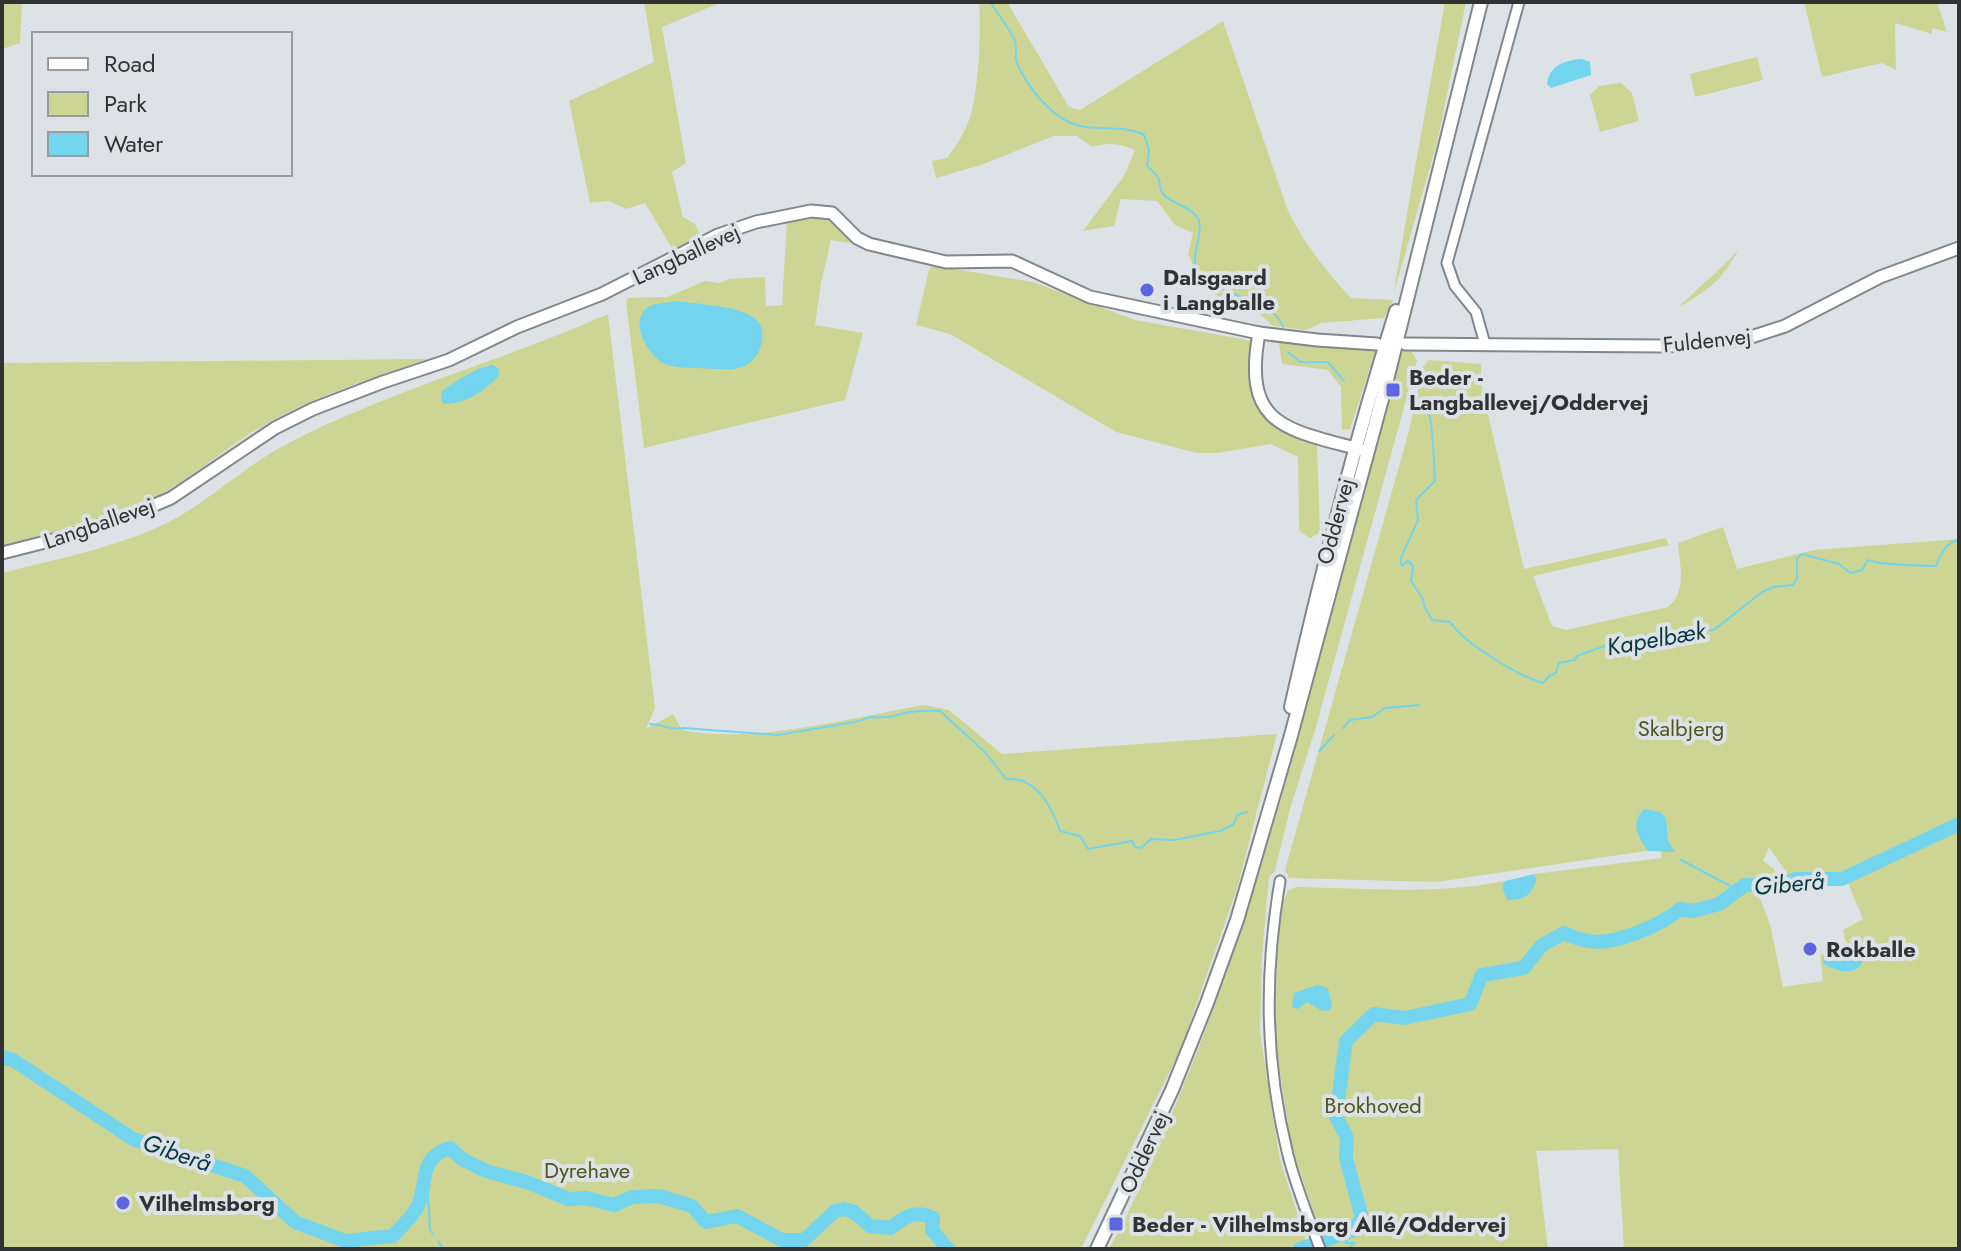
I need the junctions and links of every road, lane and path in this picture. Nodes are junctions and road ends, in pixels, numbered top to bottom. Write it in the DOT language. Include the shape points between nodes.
graph roads {
  1 [pos="1481,2"];
  2 [pos="1519,2"];
  3 [pos="1959,248"];
  4 [pos="1259,333"];
  5 [pos="1377,344"];
  6 [pos="1405,344"];
  7 [pos="1485,344"];
  8 [pos="1360,450"];
  9 [pos="2,553"];
  10 [pos="1280,881"];
  11 [pos="1097,1249"];
  12 [pos="1320,1249"];
  1 -- 8 [label="main road, Oddervej" via="1426,221"];
  2 -- 7 [label="street" via="1447,263 1449,277 1476,312"];
  3 -- 7 [label="street, Fuldenvej" via="1880,277 1785,326 1748,338 1663,346"];
  4 -- 5 [label="street"];
  4 -- 8 [label="street" via="1255,381 1268,413 1298,432"];
  4 -- 9 [label="street, Langballevej" via="1090,297 1012,261 946,262 869,244 832,213 811,211 718,235 602,294 449,360 313,409 143,510"];
  6 -- 7 [label="street, Fuldenvej"];
  8 -- 11 [label="main road, Oddervej" via="1290,739 1237,920 1172,1090"];
  10 -- 12 [label="street" via="1268,971 1268,1041 1289,1159"];
}
